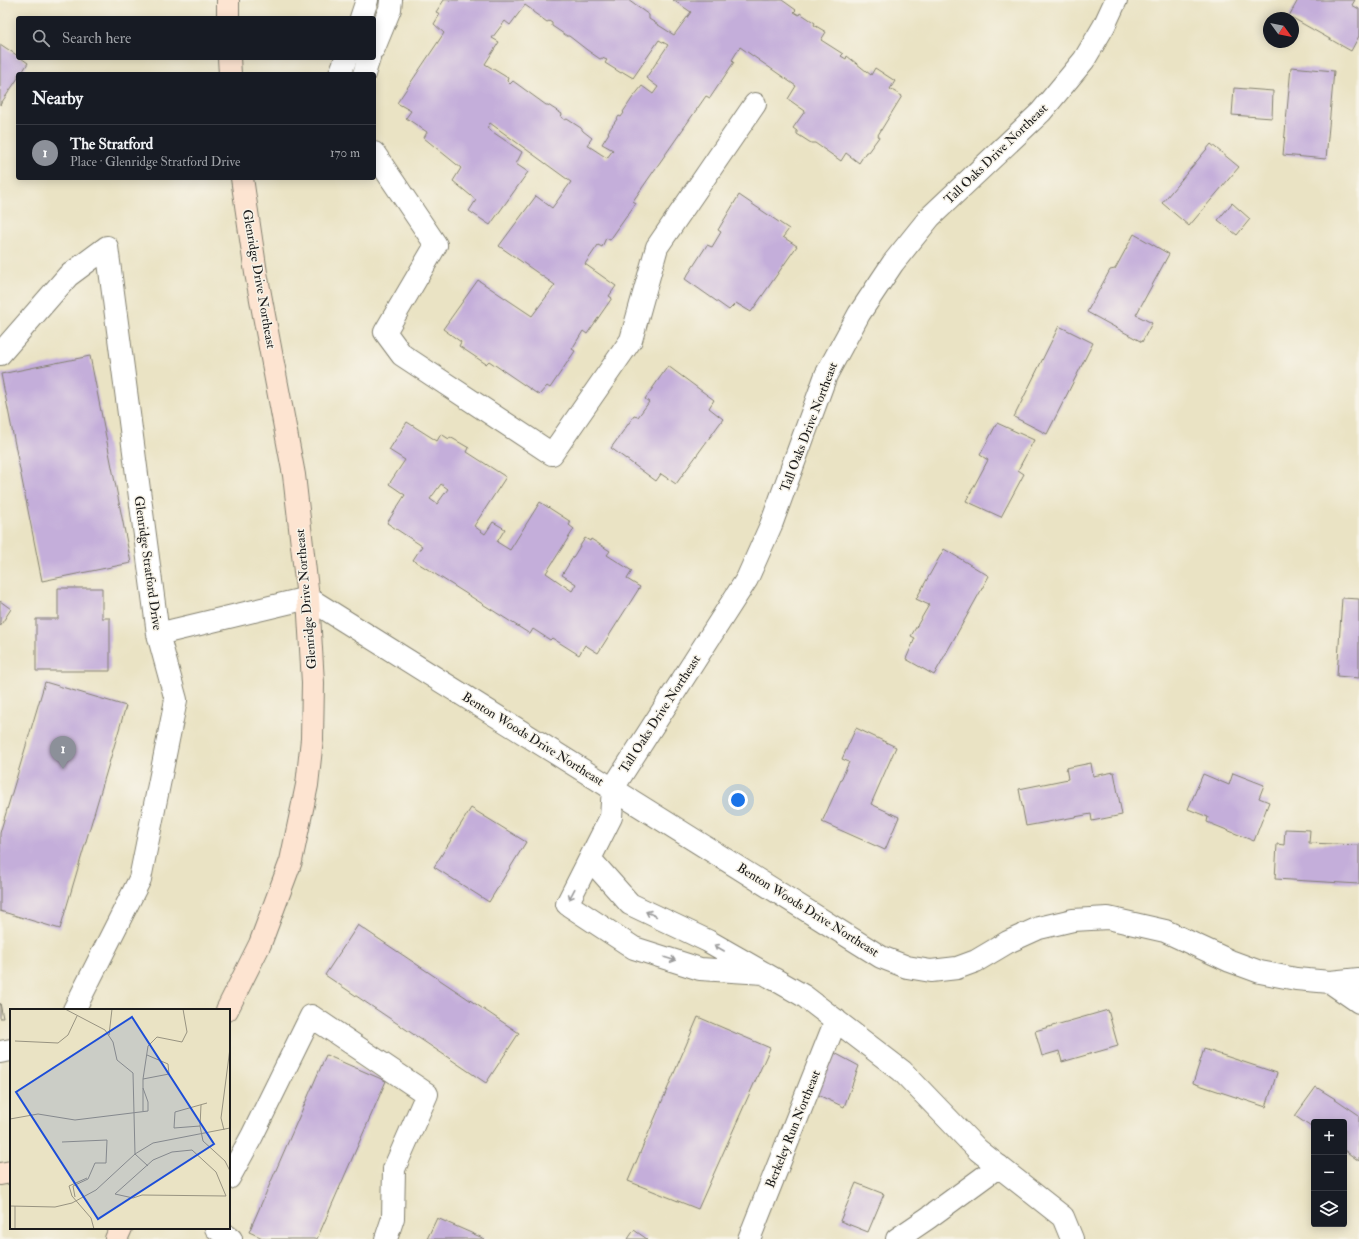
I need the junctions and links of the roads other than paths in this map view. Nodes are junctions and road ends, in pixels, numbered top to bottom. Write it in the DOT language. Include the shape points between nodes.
graph roads {
  1 [pos="228,0"];
  2 [pos="367,0"];
  3 [pos="391,0"];
  4 [pos="1116,0"];
  5 [pos="228,16"];
  6 [pos="362,16"];
  7 [pos="376,43"];
  8 [pos="229,60"];
  9 [pos="345,60"];
  10 [pos="368,60"];
  11 [pos="230,72"];
  12 [pos="341,72"];
  13 [pos="365,72"];
  14 [pos="755,104"];
  15 [pos="376,156"];
  16 [pos="242,180"];
  17 [pos="0,354"];
  18 [pos="308,598"];
  19 [pos="158,634"];
  20 [pos="613,788"];
  21 [pos="590,859"];
  22 [pos="764,973"];
  23 [pos="1359,979"];
  24 [pos="1330,982"];
  25 [pos="1359,1002"];
  26 [pos="75,1009"];
  27 [pos="228,1009"];
  28 [pos="836,1020"];
  29 [pos="10,1050"];
  30 [pos="0,1052"];
  31 [pos="999,1166"];
  32 [pos="10,1172"];
  33 [pos="0,1174"];
  34 [pos="230,1176"];
  35 [pos="121,1229"];
  36 [pos="217,1229"];
  37 [pos="116,1239"];
  38 [pos="231,1239"];
  39 [pos="386,1239"];
  40 [pos="749,1239"];
  41 [pos="897,1239"];
  42 [pos="1072,1239"];
  1 -- 5 [label="main road"];
  2 -- 6 [label="street"];
  3 -- 7 [label="street" via="390,9"];
  4 -- 20 [label="street, Tall Oaks Drive Northeast" via="1084,60 1041,112 930,217 893,263 859,314 826,376 771,525 746,579"];
  8 -- 11 [label="main road"];
  9 -- 12 [label="street"];
  10 -- 13 [label="street"];
  14 -- 15 [label="street" via="657,247 631,340 552,454 402,354 385,332 436,245"];
  16 -- 18 [label="main road, Glenridge Drive Northeast" via="256,273 294,475"];
  17 -- 19 [label="street, Glenridge Stratford Drive" via="68,276 107,247"];
  18 -- 19 [label="street"];
  18 -- 20 [label="street, Benton Woods Drive Northeast"];
  18 -- 27 [label="main road, Glenridge Drive Northeast" via="313,683 312,739 307,785 291,861 260,944"];
  19 -- 26 [label="street, Glenridge Stratford Drive" via="176,700 140,879"];
  20 -- 21 [label="street" via="611,817"];
  20 -- 24 [label="street, Benton Woods Drive Northeast" via="881,957 907,967 931,971 957,968 1040,928 1073,920 1108,918 1165,931 1260,972"];
  22 -- 21 [label="street, one-way" via="708,941 630,904"];
  21 -- 22 [label="street, one-way" via="566,904 634,948 700,969"];
  22 -- 28 [label="street" via="804,996"];
  23 -- 24 [label="street, Benton Woods Drive Northeast"];
  24 -- 25 [label="street"];
  28 -- 31 [label="street" via="902,1071 978,1150"];
  28 -- 40 [label="street, Berkeley Run Northeast"];
  29 -- 30 [label="street"];
  31 -- 41 [label="street"];
  31 -- 42 [label="street" via="1063,1217"];
  32 -- 33 [label="main road"];
  34 -- 39 [label="street" via="311,1016 427,1094 394,1169 393,1218"];
  35 -- 37 [label="main road"];
  36 -- 38 [label="street"];
}
